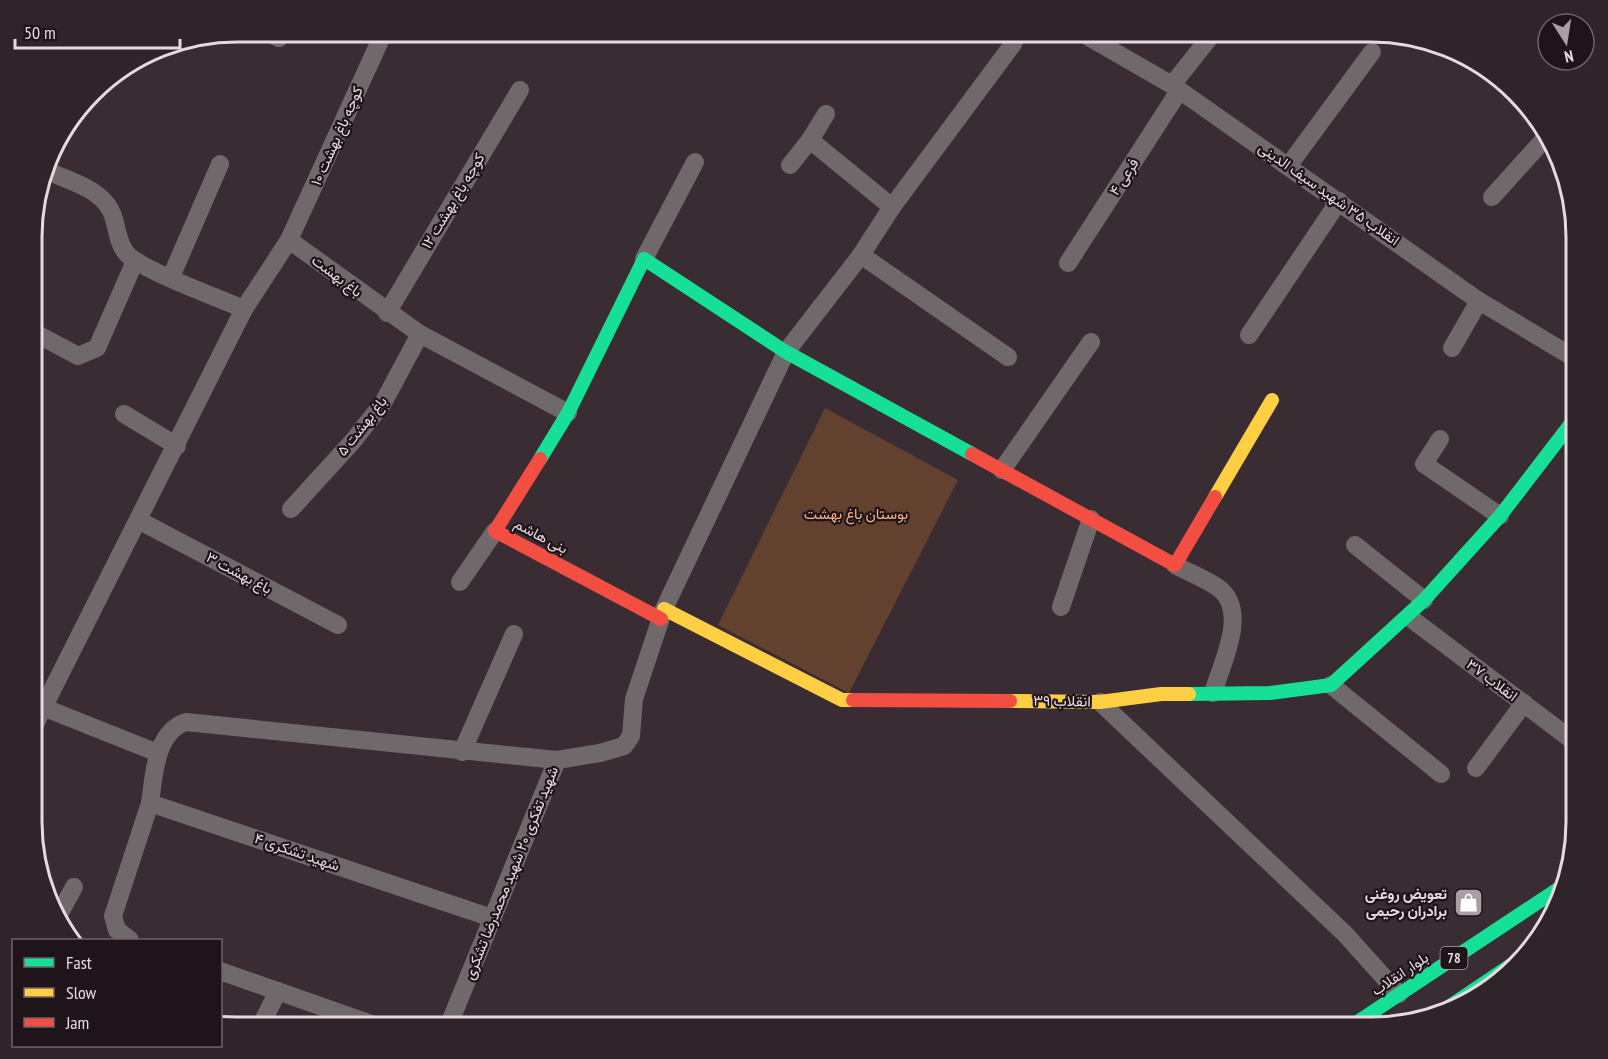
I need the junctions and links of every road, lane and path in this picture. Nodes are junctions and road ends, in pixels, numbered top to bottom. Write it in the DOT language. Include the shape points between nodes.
graph roads {
  1 [pos="379,42"];
  2 [pos="1012,42"];
  3 [pos="1097,42"];
  4 [pos="1207,42"];
  5 [pos="1372,51"];
  6 [pos="1176,88"];
  7 [pos="520,90"];
  8 [pos="826,114"];
  9 [pos="810,140"];
  10 [pos="1541,142"];
  11 [pos="695,162"];
  12 [pos="220,164"];
  13 [pos="790,165"];
  14 [pos="1289,165"];
  15 [pos="53,173"];
  16 [pos="1492,197"];
  17 [pos="1339,201"];
  18 [pos="892,207"];
  19 [pos="290,240"];
  20 [pos="861,255"];
  21 [pos="644,259"];
  22 [pos="135,261"];
  23 [pos="1068,263"];
  24 [pos="171,277"];
  25 [pos="1479,301"];
  26 [pos="244,309"];
  27 [pos="387,313"];
  28 [pos="420,334"];
  29 [pos="1249,334"];
  30 [pos="42,337"];
  31 [pos="1091,342"];
  32 [pos="1452,348"];
  33 [pos="786,352"];
  34 [pos="1566,353"];
  35 [pos="1008,357"];
  36 [pos="1272,400"];
  37 [pos="568,413"];
  38 [pos="124,414"];
  39 [pos="1566,430"];
  40 [pos="1440,439"];
  41 [pos="177,446"];
  42 [pos="1002,470"];
  43 [pos="291,509"];
  44 [pos="1500,516"];
  45 [pos="1091,519"];
  46 [pos="140,521"];
  47 [pos="495,531"];
  48 [pos="1355,545"];
  49 [pos="1175,565"];
  50 [pos="460,582"];
  51 [pos="1424,600"];
  52 [pos="1061,607"];
  53 [pos="663,614"];
  54 [pos="1409,617"];
  55 [pos="338,624"];
  56 [pos="514,634"];
  57 [pos="1331,685"];
  58 [pos="1213,693"];
  59 [pos="1100,702"];
  60 [pos="1524,703"];
  61 [pos="45,708"];
  62 [pos="42,713"];
  63 [pos="1566,735"];
  64 [pos="462,752"];
  65 [pos="158,753"];
  66 [pos="557,760"];
  67 [pos="1476,768"];
  68 [pos="1442,774"];
  69 [pos="150,802"];
  70 [pos="74,887"];
  71 [pos="1553,892"];
  72 [pos="62,908"];
  73 [pos="492,918"];
  74 [pos="129,939"];
  75 [pos="222,972"];
  76 [pos="278,992"];
  77 [pos="1399,994"];
  78 [pos="266,1017"];
  79 [pos="349,1017"];
  80 [pos="452,1017"];
  81 [pos="1365,1017"];
  1 -- 19 [label="street, کوچه باغ بهشت ۱۰"];
  2 -- 18 [label="street"];
  3 -- 6 [label="street, انقلاب ۳۵ شهید سیف الدینی"];
  4 -- 6 [label="street, فرعی ۴"];
  5 -- 14 [label="street"];
  6 -- 14 [label="street, انقلاب ۳۵ شهید سیف الدینی"];
  6 -- 23 [label="street, فرعی ۴"];
  7 -- 27 [label="street, کوچه باغ بهشت ۱۲"];
  8 -- 9 [label="street"];
  9 -- 13 [label="street"];
  9 -- 18 [label="street"];
  10 -- 16 [label="street"];
  11 -- 21 [label="street"];
  12 -- 24 [label="street"];
  14 -- 17 [label="street, انقلاب ۳۵ شهید سیف الدینی"];
  15 -- 22 [label="street" via="99,197 111,211 120,244"];
  17 -- 25 [label="street, انقلاب ۳۵ شهید سیف الدینی"];
  17 -- 29 [label="street"];
  18 -- 20 [label="street"];
  19 -- 26 [label="street"];
  19 -- 27 [label="street, باغ بهشت"];
  20 -- 33 [label="street"];
  20 -- 35 [label="street"];
  21 -- 33 [label="street"];
  21 -- 37 [label="street"];
  22 -- 24 [label="street"];
  22 -- 30 [label="street" via="97,348 78,356"];
  24 -- 26 [label="street"];
  25 -- 32 [label="street"];
  25 -- 34 [label="street, انقلاب ۳۵ شهید سیف الدینی"];
  26 -- 41 [label="street"];
  27 -- 28 [label="street, باغ بهشت"];
  28 -- 37 [label="street, باغ بهشت"];
  28 -- 43 [label="street, باغ بهشت ۵" via="383,403"];
  31 -- 42 [label="street"];
  33 -- 42 [label="street"];
  33 -- 53 [label="street"];
  36 -- 49 [label="street"];
  37 -- 47 [label="street, بنی هاشم"];
  38 -- 41 [label="street"];
  39 -- 44 [label="street"];
  40 -- 44 [label="street" via="1424,464"];
  41 -- 46 [label="street"];
  42 -- 45 [label="street"];
  44 -- 51 [label="street"];
  45 -- 49 [label="street"];
  45 -- 52 [label="street"];
  46 -- 55 [label="street, باغ بهشت ۳"];
  46 -- 61 [label="street"];
  47 -- 50 [label="street"];
  47 -- 53 [label="street, بنی هاشم"];
  48 -- 51 [label="street"];
  49 -- 58 [label="street" via="1220,590 1231,604 1233,628"];
  51 -- 54 [label="street"];
  53 -- 59 [label="street, انقلاب ۳۹" via="842,700"];
  53 -- 66 [label="street, شهید تفکری ۲۰ شهید محمدرضا تشکری" via="634,699 631,736 624,746"];
  54 -- 57 [label="street"];
  54 -- 60 [label="street, انقلاب ۳۷"];
  56 -- 64 [label="street"];
  57 -- 58 [label="street" via="1270,693"];
  57 -- 68 [label="street"];
  58 -- 59 [label="street" via="1161,694"];
  59 -- 77 [label="street, انقلاب ۳۹" via="1345,934"];
  60 -- 63 [label="street, انقلاب ۳۷"];
  60 -- 67 [label="street"];
  61 -- 62 [label="street"];
  61 -- 65 [label="street"];
  64 -- 65 [label="street" via="186,722 175,728"];
  64 -- 66 [label="street"];
  65 -- 69 [label="street"];
  66 -- 73 [label="street, شهید تفکری ۲۰ شهید محمدرضا تشکری"];
  69 -- 73 [label="street, شهید تشکری ۴"];
  69 -- 74 [label="street" via="113,916 117,930"];
  70 -- 72 [label="street"];
  71 -- 77 [label="street, بلوار انقلاب / 78"];
  73 -- 80 [label="street, شهید تفکری ۲۰ شهید محمدرضا تشکری"];
  75 -- 76 [label="street"];
  76 -- 78 [label="street"];
  76 -- 79 [label="street"];
  77 -- 81 [label="street, بلوار انقلاب / 78"];
}
